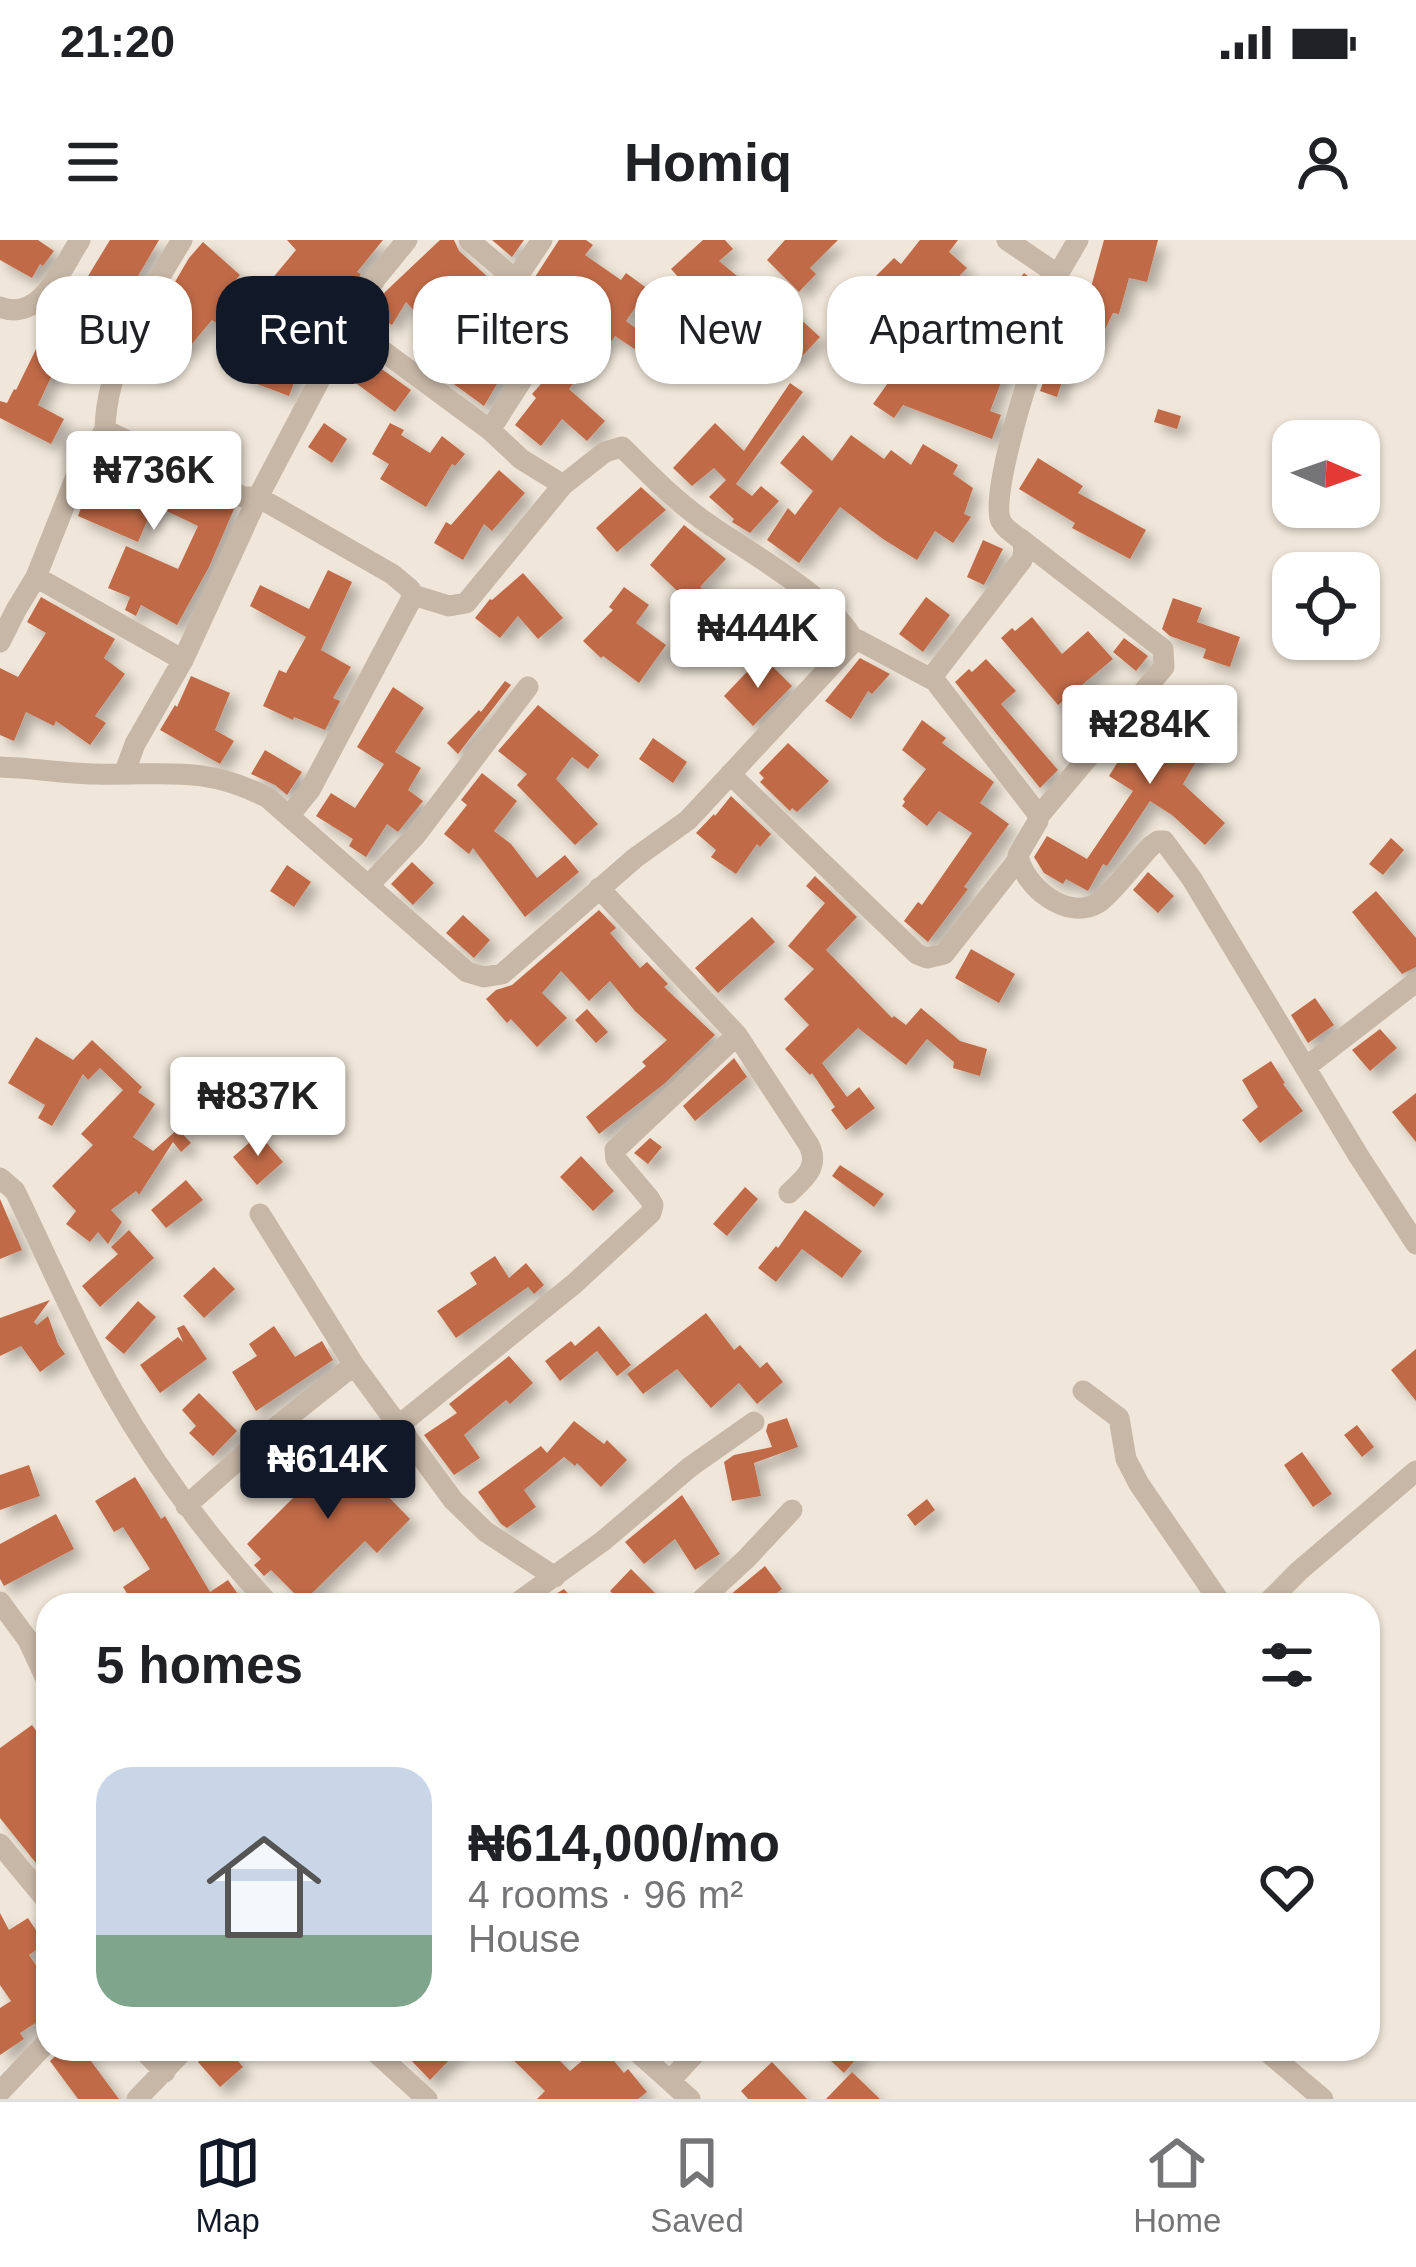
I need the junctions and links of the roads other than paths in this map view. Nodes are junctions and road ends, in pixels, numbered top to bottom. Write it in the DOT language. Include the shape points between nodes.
graph roads {
  1 [pos="80,240"];
  2 [pos="182,240"];
  3 [pos="406,240"];
  4 [pos="469,240"];
  5 [pos="542,240"];
  6 [pos="1007,240"];
  7 [pos="1078,240"];
  8 [pos="378,276"];
  9 [pos="511,276"];
  10 [pos="518,276"];
  11 [pos="1057,276"];
  12 [pos="0,307"];
  13 [pos="389,356"];
  14 [pos="318,384"];
  15 [pos="519,384"];
  16 [pos="1027,384"];
  17 [pos="105,430"];
  18 [pos="490,430"];
  19 [pos="563,484"];
  20 [pos="258,497"];
  21 [pos="1022,540"];
  22 [pos="36,577"];
  23 [pos="413,595"];
  24 [pos="854,641"];
  25 [pos="0,642"];
  26 [pos="183,660"];
  27 [pos="935,680"];
  28 [pos="528,687"];
  29 [pos="0,767"];
  30 [pos="124,774"];
  31 [pos="730,774"];
  32 [pos="289,816"];
  33 [pos="1038,817"];
  34 [pos="1017,861"];
  35 [pos="369,885"];
  36 [pos="599,888"];
  37 [pos="1416,982"];
  38 [pos="737,1035"];
  39 [pos="1306,1067"];
  40 [pos="0,1178"];
  41 [pos="789,1193"];
  42 [pos="260,1214"];
  43 [pos="1416,1244"];
  44 [pos="354,1365"];
  45 [pos="1083,1391"];
  46 [pos="754,1422"];
  47 [pos="398,1426"];
  48 [pos="1416,1471"];
  49 [pos="186,1506"];
  50 [pos="792,1510"];
  51 [pos="555,1576"];
  52 [pos="260,1593"];
  53 [pos="531,1593"];
  54 [pos="709,1593"];
  55 [pos="1214,1593"];
  56 [pos="1277,1593"];
  57 [pos="0,1602"];
  58 [pos="17,1622"];
  59 [pos="0,1641"];
  60 [pos="36,1658"];
  61 [pos="0,1844"];
  62 [pos="36,1888"];
  63 [pos="36,2054"];
  64 [pos="154,2061"];
  65 [pos="175,2061"];
  66 [pos="385,2061"];
  67 [pos="648,2061"];
  68 [pos="688,2061"];
  69 [pos="1278,2061"];
  70 [pos="165,2072"];
  71 [pos="670,2081"];
  72 [pos="0,2092"];
  73 [pos="147,2096"];
  74 [pos="427,2099"];
  75 [pos="690,2099"];
  76 [pos="1323,2099"];
  1 -- 12 [label="street" via="33,306"];
  2 -- 17 [label="street" via="127,343"];
  3 -- 8 [label="street"];
  4 -- 9 [label="street"];
  5 -- 10 [label="street"];
  6 -- 11 [label="street"];
  7 -- 11 [label="street"];
  13 -- 18 [label="street"];
  14 -- 20 [label="street"];
  15 -- 18 [label="street"];
  16 -- 21 [label="street" via="998,503 1004,527"];
  17 -- 20 [label="street" via="243,497"];
  17 -- 22 [label="street" via="77,474"];
  18 -- 19 [label="street"];
  19 -- 23 [label="street" via="466,603"];
  19 -- 24 [label="street" via="622,447 703,520 816,601"];
  20 -- 23 [label="street" via="392,574"];
  20 -- 26 [label="street"];
  21 -- 27 [label="street" via="1022,560"];
  21 -- 33 [label="street" via="1164,656 1164,667"];
  22 -- 25 [label="street"];
  22 -- 26 [label="street"];
  23 -- 32 [label="street" via="322,770"];
  24 -- 27 [label="street"];
  24 -- 31 [label="street"];
  26 -- 30 [label="street"];
  27 -- 33 [label="street"];
  28 -- 35 [label="street"];
  29 -- 30 [label="street"];
  30 -- 32 [label="street" via="221,778"];
  31 -- 34 [label="street" via="927,958 944,954"];
  31 -- 36 [label="street" via="688,820"];
  32 -- 35 [label="street"];
  33 -- 34 [label="street"];
  34 -- 39 [label="street" via="1047,896 1079,908 1101,902 1151,846 1164,842"];
  35 -- 36 [label="street" via="467,972 484,977 502,974"];
  36 -- 38 [label="street"];
  37 -- 39 [label="street"];
  38 -- 41 [label="street" via="813,1152 811,1172"];
  38 -- 47 [label="street" via="616,1150 650,1198 651,1213"];
  39 -- 43 [label="street"];
  40 -- 49 [label="street" via="15,1191 115,1394"];
  42 -- 44 [label="street"];
  44 -- 47 [label="street"];
  44 -- 49 [label="street"];
  45 -- 55 [label="street" via="1119,1418 1139,1484"];
  46 -- 51 [label="street"];
  47 -- 51 [label="street" via="486,1532"];
  48 -- 56 [label="street"];
  49 -- 52 [label="street"];
  50 -- 54 [label="street"];
  51 -- 53 [label="street"];
  57 -- 58 [label="street"];
  58 -- 59 [label="street"];
  58 -- 60 [label="street"];
  61 -- 62 [label="street"];
  63 -- 72 [label="street"];
  64 -- 70 [label="street"];
  65 -- 70 [label="street"];
  66 -- 74 [label="street"];
  67 -- 71 [label="street"];
  68 -- 71 [label="street"];
  69 -- 76 [label="street"];
  70 -- 73 [label="street"];
  71 -- 75 [label="street"];
}
